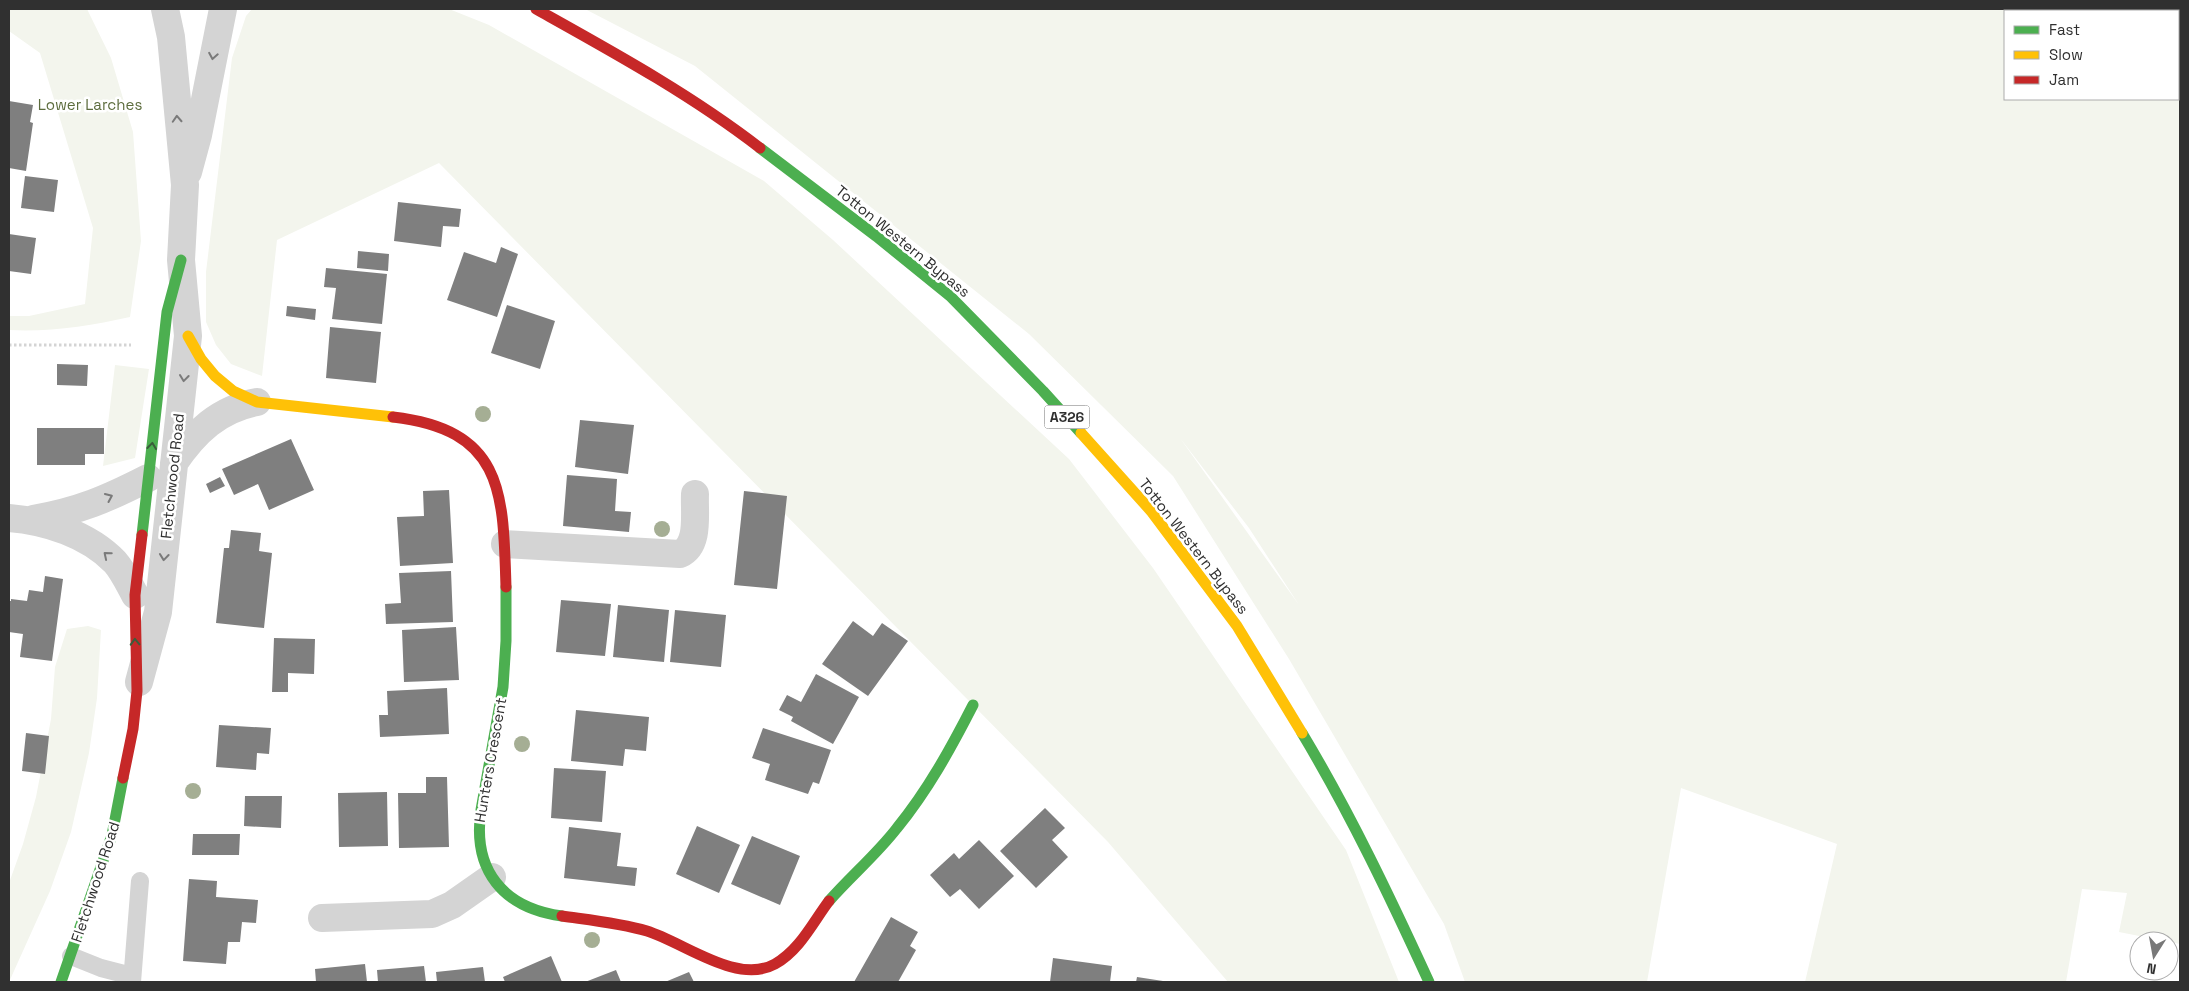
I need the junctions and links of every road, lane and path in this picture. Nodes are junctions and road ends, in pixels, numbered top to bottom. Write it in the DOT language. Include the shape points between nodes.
graph roads {
  1 [pos="165,9"];
  2 [pos="223,9"];
  3 [pos="536,9"];
  4 [pos="185,185"];
  5 [pos="176,341"];
  6 [pos="9,345"];
  7 [pos="256,402"];
  8 [pos="173,463"];
  9 [pos="148,478"];
  10 [pos="695,494"];
  11 [pos="19,519"];
  12 [pos="504,544"];
  13 [pos="135,595"];
  14 [pos="137,691"];
  15 [pos="973,705"];
  16 [pos="492,876"];
  17 [pos="140,882"];
  18 [pos="322,918"];
  19 [pos="71,956"];
  20 [pos="132,979"];
  21 [pos="61,982"];
  22 [pos="1429,982"];
  4 -- 1 [label="street, Fletchwood Road, one-way" via="171,37"];
  2 -- 4 [label="street, Fletchwood Road, one-way"];
  3 -- 22 [label="street, Totton Western Bypass / A326" via="646,70 729,124 950,296 1044,391 1151,511 1237,626 1335,788"];
  4 -- 5 [label="street, Fletchwood Road"];
  5 -- 6 [label="path"];
  5 -- 7 [label="street, Hunters Crescent" via="213,376 241,396"];
  5 -- 8 [label="street, Fletchwood Road, one-way"];
  9 -- 5 [label="street, Fletchwood Road, one-way"];
  7 -- 8 [label="street, Hunters Crescent" via="241,405 210,422 195,434"];
  7 -- 12 [label="street, Hunters Crescent" via="401,418 451,432 482,457 496,482"];
  8 -- 14 [label="street, Fletchwood Road, one-way" via="158,612"];
  11 -- 9 [label="street, one-way" via="70,512"];
  9 -- 13 [label="street, Fletchwood Road"];
  10 -- 12 [label="street" via="692,543 680,554"];
  13 -- 11 [label="street, one-way" via="116,562 96,546 69,532"];
  12 -- 16 [label="street, Hunters Crescent" via="506,636 503,686 478,828 480,846"];
  14 -- 13 [label="street, Fletchwood Road, one-way"];
  14 -- 19 [label="street, Fletchwood Road" via="130,752 112,835"];
  15 -- 16 [label="street, Hunters Crescent" via="930,783 900,824 829,901 794,949 766,969 746,971 736,968 636,928 529,908 511,898"];
  16 -- 18 [label="street" via="452,905 432,914"];
  17 -- 20 [label="lane"];
  19 -- 20 [label="lane"];
  19 -- 21 [label="street, Fletchwood Road"];
}
